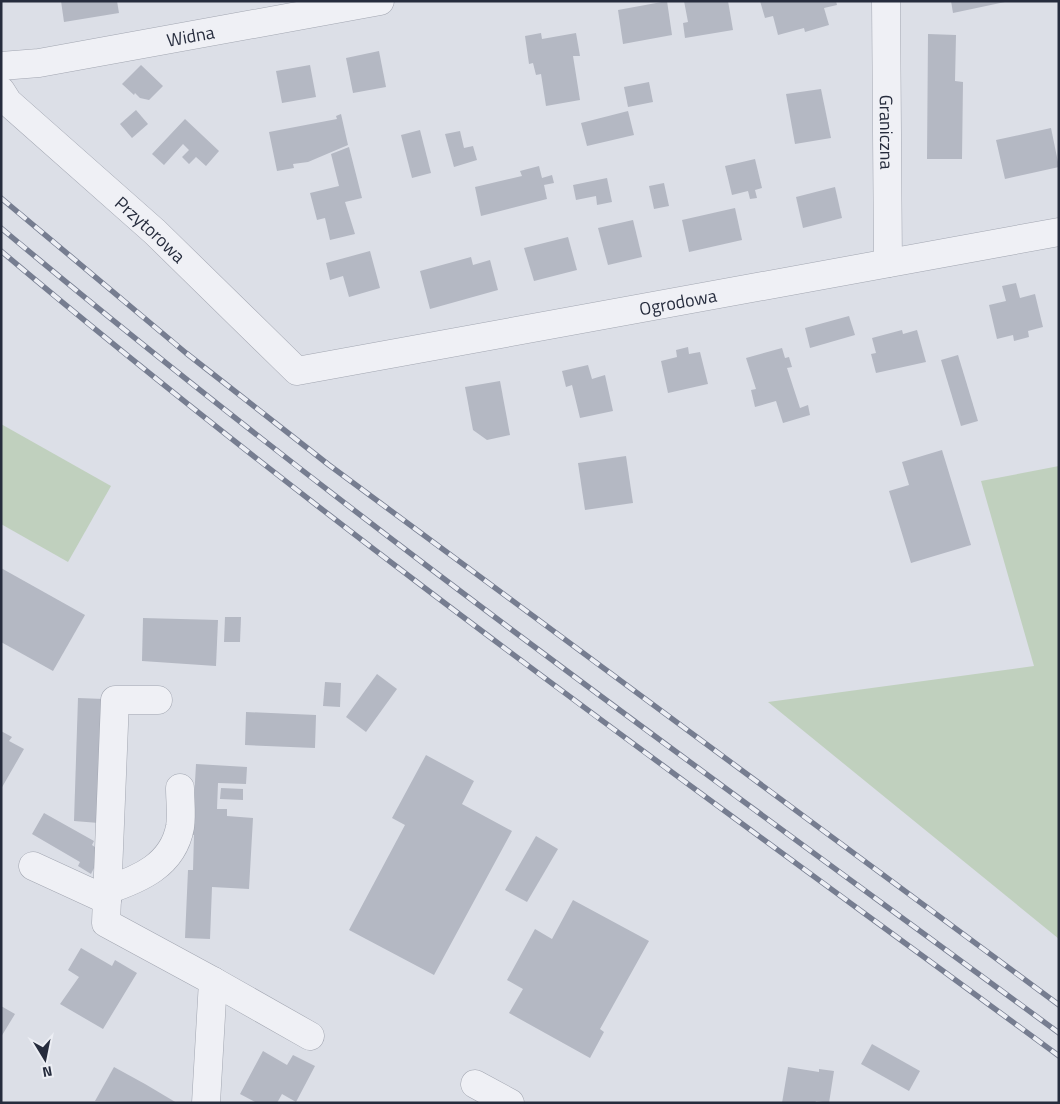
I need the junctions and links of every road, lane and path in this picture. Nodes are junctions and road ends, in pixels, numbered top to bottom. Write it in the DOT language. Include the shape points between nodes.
graph roads {
  1 [pos="380,1"];
  2 [pos="886,1"];
  3 [pos="1,66"];
  4 [pos="1,91"];
  5 [pos="1059,232"];
  6 [pos="888,263"];
  7 [pos="297,371"];
  8 [pos="158,700"];
  9 [pos="180,788"];
  10 [pos="33,866"];
  11 [pos="107,895"];
  12 [pos="213,981"];
  13 [pos="310,1036"];
  14 [pos="475,1084"];
  15 [pos="206,1103"];
  16 [pos="510,1103"];
  1 -- 3 [label="street, Widna" via="39,63"];
  2 -- 6 [label="street, Graniczna"];
  4 -- 7 [label="street, Przytorowa" via="8,102 155,232"];
  5 -- 6 [label="street, Ogrodowa"];
  6 -- 7 [label="street, Ogrodowa"];
  8 -- 11 [label="street" via="115,700"];
  9 -- 11 [label="street" via="180,827 164,860 147,875"];
  10 -- 11 [label="street"];
  11 -- 12 [label="street" via="106,923"];
  12 -- 13 [label="street"];
  12 -- 15 [label="street"];
  14 -- 16 [label="street"];
}
